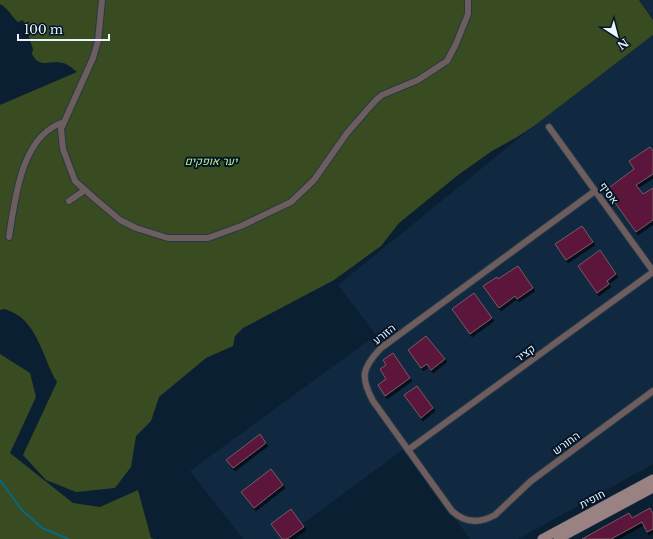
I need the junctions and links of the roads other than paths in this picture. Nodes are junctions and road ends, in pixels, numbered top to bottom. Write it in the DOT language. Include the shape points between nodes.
graph roads {
  1 [pos="102,0"];
  2 [pos="468,0"];
  3 [pos="64,122"];
  4 [pos="549,127"];
  5 [pos="85,190"];
  6 [pos="595,191"];
  7 [pos="69,201"];
  8 [pos="9,237"];
  9 [pos="653,271"];
  10 [pos="653,391"];
  11 [pos="408,450"];
  12 [pos="653,479"];
  13 [pos="652,490"];
  14 [pos="495,515"];
  15 [pos="542,539"];
  16 [pos="558,539"];
  1 -- 3 [label="street" via="93,58"];
  2 -- 5 [label="street" via="468,14 447,61 418,80 382,95 375,101 346,133 314,180 291,202 208,238 168,238 120,220"];
  3 -- 5 [label="street" via="61,138 63,149 75,181"];
  3 -- 8 [label="street" via="53,126 40,139 22,169"];
  4 -- 6 [label="street, אסיף"];
  5 -- 7 [label="street"];
  6 -- 9 [label="street, אסיף"];
  6 -- 11 [label="street, הזורע" via="380,348 373,356 365,372 365,387"];
  9 -- 11 [label="street, קציר"];
  10 -- 14 [label="street, החורש" via="531,481"];
  11 -- 14 [label="street, הזורע" via="457,515 473,522"];
  12 -- 15 [label="main road, חופית"];
  13 -- 16 [label="main road, חופית"];
}
